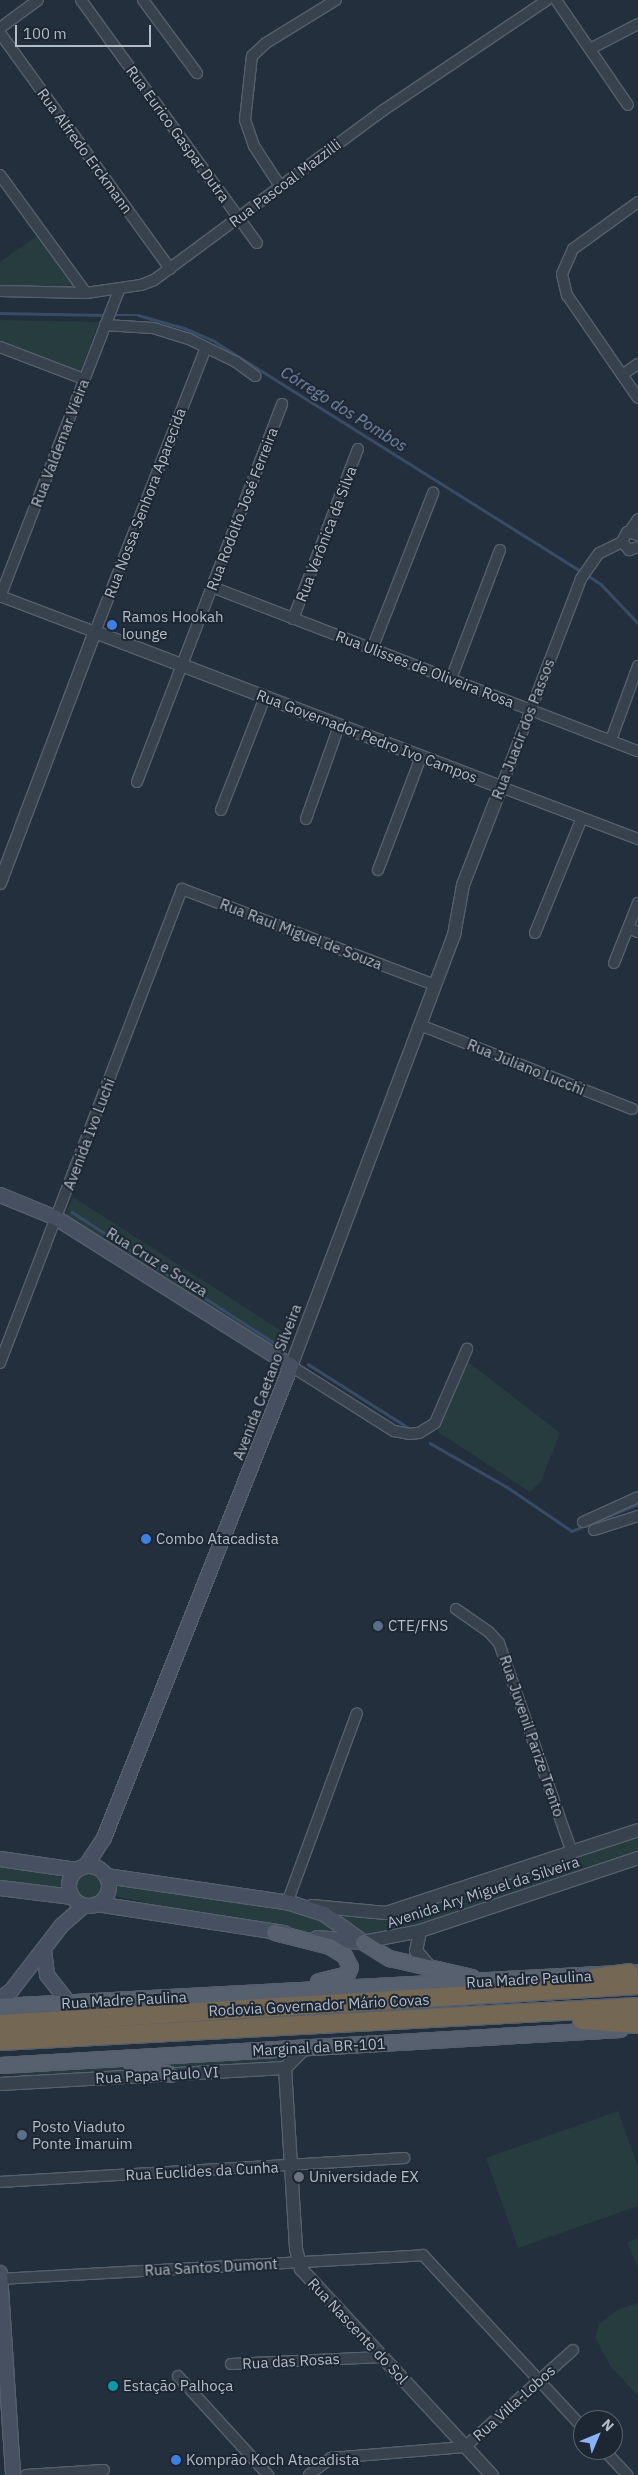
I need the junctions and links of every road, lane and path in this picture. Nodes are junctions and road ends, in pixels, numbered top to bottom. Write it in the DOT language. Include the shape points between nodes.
graph roads {
  1 [pos="38,0"];
  2 [pos="81,0"];
  3 [pos="143,0"];
  4 [pos="336,0"];
  5 [pos="547,0"];
  6 [pos="556,0"];
  7 [pos="638,24"];
  8 [pos="0,28"];
  9 [pos="0,33"];
  10 [pos="590,49"];
  11 [pos="197,73"];
  12 [pos="628,105"];
  13 [pos="0,176"];
  14 [pos="280,186"];
  15 [pos="638,202"];
  16 [pos="239,217"];
  17 [pos="257,243"];
  18 [pos="170,269"];
  19 [pos="119,290"];
  20 [pos="0,291"];
  21 [pos="86,293"];
  22 [pos="105,323"];
  23 [pos="0,347"];
  24 [pos="206,348"];
  25 [pos="638,364"];
  26 [pos="622,375"];
  27 [pos="255,376"];
  28 [pos="84,378"];
  29 [pos="638,398"];
  30 [pos="282,404"];
  31 [pos="358,449"];
  32 [pos="433,493"];
  33 [pos="638,519"];
  34 [pos="634,533"];
  35 [pos="622,542"];
  36 [pos="638,547"];
  37 [pos="500,550"];
  38 [pos="212,587"];
  39 [pos="0,596"];
  40 [pos="293,619"];
  41 [pos="95,632"];
  42 [pos="372,649"];
  43 [pos="182,665"];
  44 [pos="638,666"];
  45 [pos="451,679"];
  46 [pos="265,697"];
  47 [pos="531,710"];
  48 [pos="339,726"];
  49 [pos="611,740"];
  50 [pos="638,751"];
  51 [pos="421,757"];
  52 [pos="137,782"];
  53 [pos="501,787"];
  54 [pos="221,810"];
  55 [pos="582,818"];
  56 [pos="306,819"];
  57 [pos="638,840"];
  58 [pos="378,870"];
  59 [pos="0,883"];
  60 [pos="638,903"];
  61 [pos="177,904"];
  62 [pos="628,928"];
  63 [pos="638,932"];
  64 [pos="535,933"];
  65 [pos="454,935"];
  66 [pos="614,963"];
  67 [pos="435,985"];
  68 [pos="420,1025"];
  69 [pos="632,1109"];
  70 [pos="0,1195"];
  71 [pos="56,1218"];
  72 [pos="467,1349"];
  73 [pos="0,1363"];
  74 [pos="291,1366"];
  75 [pos="638,1497"];
  76 [pos="638,1516"];
  77 [pos="583,1522"];
  78 [pos="594,1530"];
  79 [pos="456,1608"];
  80 [pos="357,1713"];
  81 [pos="638,1830"];
  82 [pos="104,1838"];
  83 [pos="572,1853"];
  84 [pos="638,1858"];
  85 [pos="0,1859"];
  86 [pos="81,1868"];
  87 [pos="104,1873"];
  88 [pos="0,1888"];
  89 [pos="82,1902"];
  90 [pos="288,1903"];
  91 [pos="420,1931"];
  92 [pos="274,1932"];
  93 [pos="363,1942"];
  94 [pos="44,1950"];
  95 [pos="432,1969"];
  96 [pos="635,1977"];
  97 [pos="500,1988"];
  98 [pos="258,1993"];
  99 [pos="69,2003"];
  100 [pos="638,2007"];
  101 [pos="524,2015"];
  102 [pos="3,2022"];
  103 [pos="638,2026"];
  104 [pos="305,2048"];
  105 [pos="119,2059"];
  106 [pos="18,2064"];
  107 [pos="0,2065"];
  108 [pos="285,2068"];
  109 [pos="170,2074"];
  110 [pos="0,2084"];
  111 [pos="404,2158"];
  112 [pos="290,2165"];
  113 [pos="0,2182"];
  114 [pos="299,2262"];
  115 [pos="0,2273"];
  116 [pos="0,2279"];
  117 [pos="573,2350"];
  118 [pos="382,2356"];
  119 [pos="231,2364"];
  120 [pos="178,2376"];
  121 [pos="539,2381"];
  122 [pos="573,2417"];
  123 [pos="465,2447"];
  124 [pos="613,2460"];
  125 [pos="104,2470"];
  126 [pos="13,2475"];
  127 [pos="26,2475"];
  128 [pos="268,2475"];
  129 [pos="308,2475"];
  130 [pos="492,2475"];
  131 [pos="627,2475"];
  1 -- 8 [label="street"];
  2 -- 16 [label="street, Rua Eurico Gaspar Dutra"];
  3 -- 11 [label="street"];
  4 -- 14 [label="street" via="266,43 252,56 245,120 254,146"];
  5 -- 14 [label="street, Rua Pascoal Mazzilli" via="389,106"];
  6 -- 10 [label="street"];
  7 -- 10 [label="street"];
  9 -- 18 [label="street, Rua Alfredo Erckmann"];
  10 -- 12 [label="street"];
  13 -- 21 [label="street"];
  14 -- 16 [label="street, Rua Pascoal Mazzilli"];
  15 -- 26 [label="street" via="580,243 563,266 567,295"];
  16 -- 17 [label="street, Rua Eurico Gaspar Dutra"];
  16 -- 18 [label="street, Rua Pascoal Mazzilli"];
  18 -- 19 [label="street, Rua Pascoal Mazzilli" via="141,285"];
  19 -- 21 [label="street, Rua Pascoal Mazzilli"];
  19 -- 22 [label="street, Rua Valdemar Vieira"];
  20 -- 21 [label="street, Rua Pascoal Mazzilli"];
  22 -- 24 [label="street" via="153,328"];
  22 -- 28 [label="street, Rua Valdemar Vieira"];
  23 -- 28 [label="street"];
  24 -- 27 [label="street" via="236,362"];
  24 -- 41 [label="street, Rua Nossa Senhora Aparecida"];
  25 -- 26 [label="street"];
  26 -- 29 [label="street"];
  28 -- 39 [label="street, Rua Valdemar Vieira"];
  30 -- 38 [label="street, Rua Rodolfo José Ferreira"];
  31 -- 40 [label="street, Rua Verônica da Silva"];
  32 -- 42 [label="street"];
  33 -- 34 [label="street"];
  34 -- 35 [label="street" via="624,535"];
  35 -- 36 [label="street" via="629,550"];
  35 -- 47 [label="street, Rua Juacir dos Passos" via="608,547 581,579"];
  37 -- 45 [label="street"];
  38 -- 40 [label="street, Rua Ulisses de Oliveira Rosa"];
  38 -- 43 [label="street, Rua Rodolfo José Ferreira"];
  39 -- 41 [label="street"];
  40 -- 42 [label="street, Rua Ulisses de Oliveira Rosa"];
  41 -- 43 [label="street, Rua Governador Pedro Ivo Campos"];
  41 -- 59 [label="street, Rua Nossa Senhora Aparecida"];
  42 -- 45 [label="street, Rua Ulisses de Oliveira Rosa"];
  43 -- 46 [label="street, Rua Governador Pedro Ivo Campos"];
  43 -- 52 [label="street, Rua Rodolfo José Ferreira"];
  44 -- 49 [label="street"];
  45 -- 47 [label="street, Rua Ulisses de Oliveira Rosa"];
  46 -- 48 [label="street, Rua Governador Pedro Ivo Campos"];
  46 -- 54 [label="street"];
  47 -- 49 [label="street, Rua Ulisses de Oliveira Rosa"];
  47 -- 53 [label="street, Rua Juacir dos Passos"];
  48 -- 51 [label="street, Rua Governador Pedro Ivo Campos"];
  48 -- 56 [label="street"];
  49 -- 50 [label="street, Rua Ulisses de Oliveira Rosa"];
  51 -- 53 [label="street, Rua Governador Pedro Ivo Campos"];
  51 -- 58 [label="street"];
  53 -- 55 [label="street, Rua Governador Pedro Ivo Campos"];
  53 -- 65 [label="street, Rua Juacir dos Passos" via="463,885"];
  55 -- 57 [label="street, Rua Governador Pedro Ivo Campos"];
  55 -- 64 [label="street"];
  60 -- 62 [label="street"];
  61 -- 67 [label="street, Rua Raul Miguel de Souza" via="182,890"];
  61 -- 71 [label="street, Avenida Ivo Luchi"];
  62 -- 63 [label="street"];
  62 -- 66 [label="street"];
  65 -- 67 [label="street, Avenida Caetano Silveira"];
  67 -- 68 [label="street, Avenida Caetano Silveira"];
  68 -- 69 [label="street, Rua Juliano Lucchi"];
  68 -- 74 [label="street, Avenida Caetano Silveira"];
  70 -- 71 [label="main road, Rua Cruz e Souza"];
  71 -- 73 [label="street, Avenida Ivo Luchi"];
  71 -- 74 [label="main road, Rua Cruz e Souza"];
  72 -- 74 [label="street" via="435,1423 419,1433 409,1434 394,1431"];
  74 -- 82 [label="main road, Avenida Caetano Silveira"];
  75 -- 77 [label="street"];
  76 -- 78 [label="street"];
  79 -- 83 [label="street, Rua Juvenil Parize Trento" via="496,1636"];
  80 -- 90 [label="street"];
  81 -- 83 [label="street, Avenida Ary Miguel da Silveira"];
  82 -- 86 [label="main road, Avenida Caetano Silveira"];
  82 -- 87 [label="main road, Avenida Caetano Silveira"];
  83 -- 90 [label="street, Avenida Ary Miguel da Silveira" via="386,1913"];
  84 -- 91 [label="street, Avenida Ary Miguel da Silveira"];
  85 -- 86 [label="main road, Avenida Ary Miguel da Silveira"];
  86 -- 87 [label="main road, Avenida Ary Miguel da Silveira"];
  86 -- 89 [label="main road, Avenida Caetano Silveira" via="68,1886"];
  87 -- 89 [label="main road, Avenida Caetano Silveira" via="107,1895"];
  87 -- 90 [label="main road, Avenida Ary Miguel da Silveira"];
  88 -- 89 [label="main road, Avenida Ary Miguel da Silveira"];
  89 -- 92 [label="main road, Avenida Ary Miguel da Silveira"];
  89 -- 94 [label="main road"];
  90 -- 93 [label="main road" via="324,1914"];
  91 -- 93 [label="street, Avenida Ary Miguel da Silveira"];
  91 -- 95 [label="street" via="416,1951"];
  92 -- 93 [label="main road, Avenida Ary Miguel da Silveira"];
  92 -- 98 [label="main road" via="335,1949 350,1967 347,1974 336,1980 268,1988"];
  93 -- 95 [label="main road" via="389,1958"];
  94 -- 99 [label="main road" via="46,1975"];
  94 -- 102 [label="main road" via="11,1991"];
  95 -- 97 [label="main road"];
  96 -- 97 [label="highway, Rodovia Governador Mário Covas"];
  97 -- 98 [label="main road, Rua Madre Paulina"];
  97 -- 102 [label="highway, Rodovia Governador Mário Covas"];
  98 -- 99 [label="main road, Rua Madre Paulina"];
  99 -- 102 [label="main road, Rua Madre Paulina"];
  100 -- 101 [label="highway, Rodovia Governador Mário Covas"];
  101 -- 102 [label="highway, Rodovia Governador Mário Covas"];
  101 -- 103 [label="highway"];
  102 -- 106 [label="main road" via="5,2056"];
  103 -- 104 [label="main road, Marginal da BR-101"];
  104 -- 105 [label="main road, Marginal da BR-101"];
  104 -- 108 [label="street"];
  105 -- 106 [label="main road, Marginal da BR-101"];
  105 -- 109 [label="main road"];
  106 -- 107 [label="main road, Marginal da BR-101"];
  108 -- 109 [label="street, Rua Papa Paulo VI"];
  108 -- 112 [label="street, Rua Nascente do Sol"];
  109 -- 110 [label="street, Rua Papa Paulo VI"];
  111 -- 112 [label="street, Rua Euclides da Cunha"];
  112 -- 113 [label="street, Rua Euclides da Cunha"];
  112 -- 114 [label="street, Rua Nascente do Sol"];
  114 -- 116 [label="street, Rua Santos Dumont"];
  114 -- 118 [label="street, Rua Nascente do Sol" via="308,2278"];
  114 -- 121 [label="street, Rua Santos Dumont" via="422,2255"];
  115 -- 116 [label="main road"];
  116 -- 126 [label="main road"];
  117 -- 121 [label="street, Rua Villa-Lobos"];
  118 -- 119 [label="street, Rua das Rosas"];
  118 -- 123 [label="street, Rua Nascente do Sol"];
  120 -- 128 [label="street"];
  121 -- 122 [label="street"];
  121 -- 123 [label="street, Rua Villa-Lobos"];
  123 -- 129 [label="street, Rua Villa-Lobos" via="331,2458"];
  123 -- 130 [label="street, Rua Nascente do Sol"];
  124 -- 131 [label="street"];
  125 -- 127 [label="street"];
}
